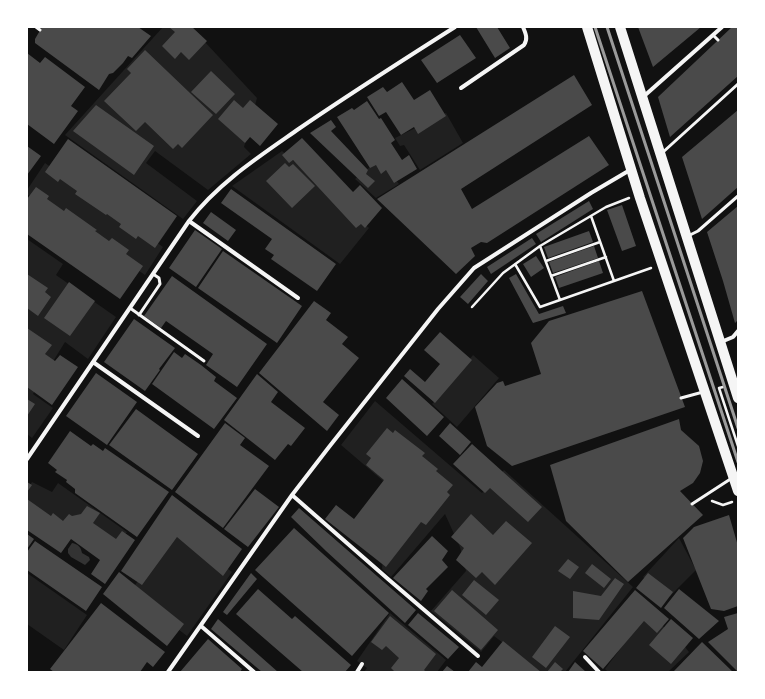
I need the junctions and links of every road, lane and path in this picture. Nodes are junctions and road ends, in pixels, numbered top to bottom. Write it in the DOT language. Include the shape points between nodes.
graph roads {
  1 [pos="36,27"];
  2 [pos="455,27"];
  3 [pos="523,27"];
  4 [pos="587,27"];
  5 [pos="620,27"];
  6 [pos="722,27"];
  7 [pos="40,30"];
  8 [pos="713,35"];
  9 [pos="718,40"];
  10 [pos="738,84"];
  11 [pos="461,88"];
  12 [pos="643,97"];
  13 [pos="661,154"];
  14 [pos="631,169"];
  15 [pos="738,196"];
  16 [pos="633,197"];
  17 [pos="591,216"];
  18 [pos="189,221"];
  19 [pos="687,236"];
  20 [pos="600,242"];
  21 [pos="540,246"];
  22 [pos="606,257"];
  23 [pos="546,261"];
  24 [pos="514,264"];
  25 [pos="656,266"];
  26 [pos="153,274"];
  27 [pos="551,276"];
  28 [pos="614,281"];
  29 [pos="298,298"];
  30 [pos="560,300"];
  31 [pos="472,307"];
  32 [pos="130,308"];
  33 [pos="139,315"];
  34 [pos="738,331"];
  35 [pos="721,343"];
  36 [pos="204,361"];
  37 [pos="93,362"];
  38 [pos="705,391"];
  39 [pos="735,391"];
  40 [pos="681,398"];
  41 [pos="198,436"];
  42 [pos="738,446"];
  43 [pos="27,459"];
  44 [pos="734,477"];
  45 [pos="738,491"];
  46 [pos="292,495"];
  47 [pos="711,501"];
  48 [pos="728,503"];
  49 [pos="692,504"];
  50 [pos="201,626"];
  51 [pos="478,656"];
  52 [pos="585,657"];
  53 [pos="362,664"];
  54 [pos="168,672"];
  55 [pos="254,672"];
  56 [pos="356,672"];
  57 [pos="599,672"];
  1 -- 7 [label="lane"];
  2 -- 18 [label="street" via="329,108 242,169 206,201"];
  3 -- 11 [label="street" via="527,40 524,45"];
  4 -- 14 [label="main road"];
  5 -- 12 [label="main road"];
  6 -- 8 [label="street"];
  8 -- 9 [label="lane"];
  8 -- 12 [label="street"];
  10 -- 13 [label="lane"];
  12 -- 13 [label="main road"];
  13 -- 19 [label="main road"];
  14 -- 38 [label="main road"];
  14 -- 46 [label="street" via="474,268 422,329"];
  15 -- 19 [label="lane" via="698,231"];
  16 -- 17 [label="path" via="606,207"];
  17 -- 20 [label="path"];
  17 -- 21 [label="path"];
  18 -- 26 [label="street"];
  18 -- 29 [label="street"];
  19 -- 35 [label="main road"];
  20 -- 22 [label="path"];
  20 -- 23 [label="path"];
  21 -- 23 [label="path"];
  21 -- 24 [label="path"];
  22 -- 27 [label="path"];
  22 -- 28 [label="path"];
  23 -- 27 [label="path"];
  24 -- 30 [label="path" via="540,307"];
  24 -- 31 [label="path"];
  25 -- 28 [label="path"];
  26 -- 32 [label="street"];
  26 -- 33 [label="lane" via="159,278 160,284"];
  27 -- 30 [label="path"];
  28 -- 30 [label="path"];
  32 -- 33 [label="lane"];
  32 -- 37 [label="street"];
  33 -- 36 [label="lane"];
  34 -- 35 [label="street" via="733,337"];
  35 -- 39 [label="main road"];
  37 -- 41 [label="street"];
  37 -- 43 [label="street"];
  38 -- 40 [label="lane"];
  38 -- 44 [label="main road"];
  39 -- 42 [label="path" via="719,388"];
  44 -- 45 [label="main road"];
  44 -- 49 [label="lane"];
  46 -- 50 [label="street"];
  46 -- 51 [label="street"];
  47 -- 48 [label="path" via="723,505"];
  50 -- 54 [label="street"];
  50 -- 55 [label="street"];
  52 -- 57 [label="street"];
  53 -- 56 [label="street"];
}
